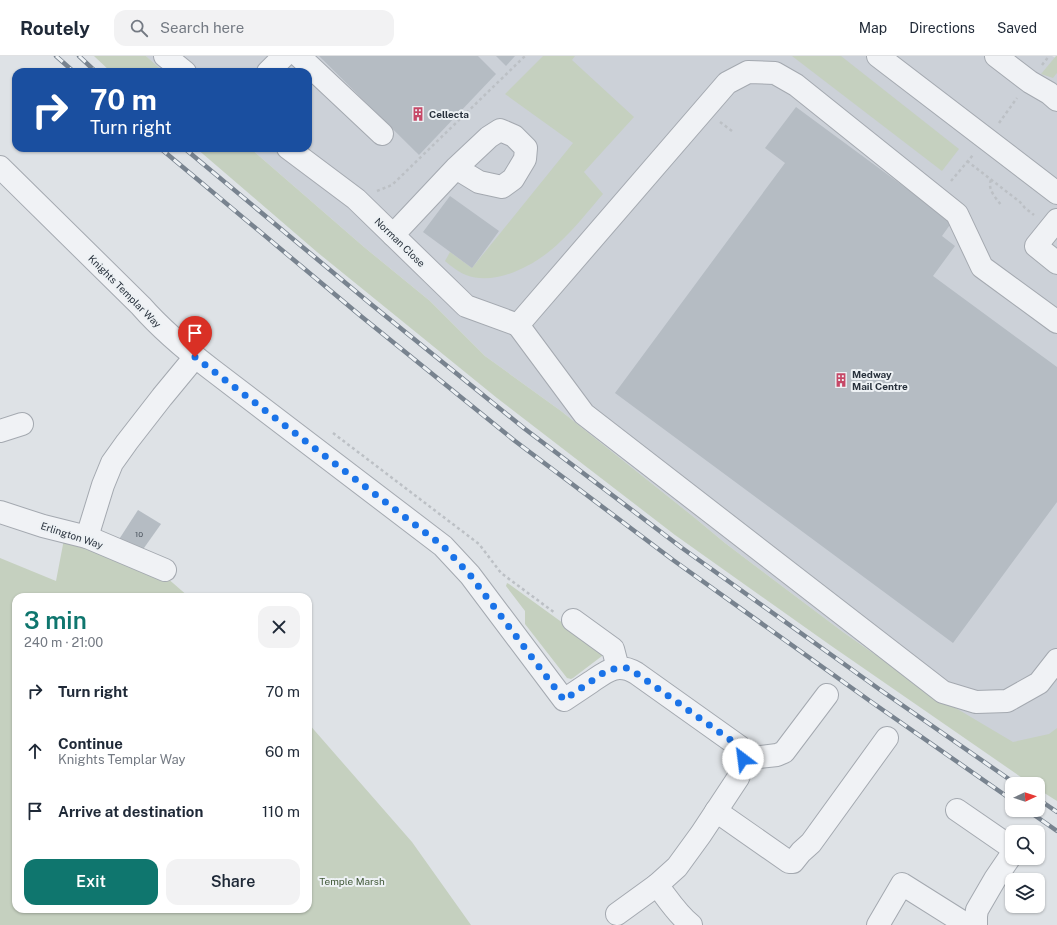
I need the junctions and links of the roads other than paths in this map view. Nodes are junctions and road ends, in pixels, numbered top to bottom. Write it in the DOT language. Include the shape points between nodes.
graph roads {
  1 [pos="284,56"];
  2 [pos="299,56"];
  3 [pos="878,56"];
  4 [pos="996,56"];
  5 [pos="272,68"];
  6 [pos="312,68"];
  7 [pos="312,68"];
  8 [pos="1054,92"];
  9 [pos="382,134"];
  10 [pos="293,152"];
  11 [pos="456,168"];
  12 [pos="2,173"];
  13 [pos="1057,193"];
  14 [pos="1053,224"];
  15 [pos="393,235"];
  16 [pos="1057,263"];
  17 [pos="1057,322"];
  18 [pos="518,325"];
  19 [pos="195,357"];
  20 [pos="22,424"];
  21 [pos="0,431"];
  22 [pos="0,512"];
  23 [pos="87,537"];
  24 [pos="165,570"];
  25 [pos="573,620"];
  26 [pos="1057,660"];
  27 [pos="618,668"];
  28 [pos="827,695"];
  29 [pos="886,738"];
  30 [pos="743,759"];
  31 [pos="957,810"];
  32 [pos="716,811"];
  33 [pos="1005,843"];
  34 [pos="1005,864"];
  35 [pos="657,885"];
  36 [pos="617,914"];
  37 [pos="976,924"];
  38 [pos="691,925"];
  39 [pos="878,925"];
  1 -- 5 [label="street"];
  2 -- 7 [label="street"];
  3 -- 13 [label="street"];
  4 -- 8 [label="street" via="1030,82"];
  6 -- 9 [label="street"];
  10 -- 15 [label="street, Norman Close" via="356,198"];
  11 -- 15 [label="street"];
  12 -- 19 [label="street, Knights Templar Way"];
  14 -- 16 [label="street" via="1036,246"];
  15 -- 18 [label="street, Norman Close" via="466,306"];
  17 -- 18 [label="street" via="982,267 957,214 796,85 775,73 748,72 727,83"];
  18 -- 26 [label="street" via="584,414 943,692 976,702 1007,701 1039,682"];
  19 -- 23 [label="street" via="112,463"];
  19 -- 27 [label="street, Knights Templar Way" via="435,539 470,575 564,700 606,671"];
  20 -- 21 [label="street"];
  22 -- 23 [label="street, Erlington Way"];
  23 -- 24 [label="street, Erlington Way"];
  25 -- 27 [label="street" via="612,649"];
  27 -- 30 [label="street" via="626,668 636,673 735,743 742,750"];
  28 -- 30 [label="street" via="784,752"];
  29 -- 32 [label="street" via="811,843 793,862 789,862"];
  30 -- 32 [label="street" via="738,778"];
  31 -- 33 [label="street"];
  32 -- 35 [label="street" via="677,867"];
  34 -- 37 [label="street" via="977,910"];
  35 -- 36 [label="street"];
  35 -- 38 [label="street" via="677,912"];
  37 -- 39 [label="street" via="964,923 902,884"];
}
